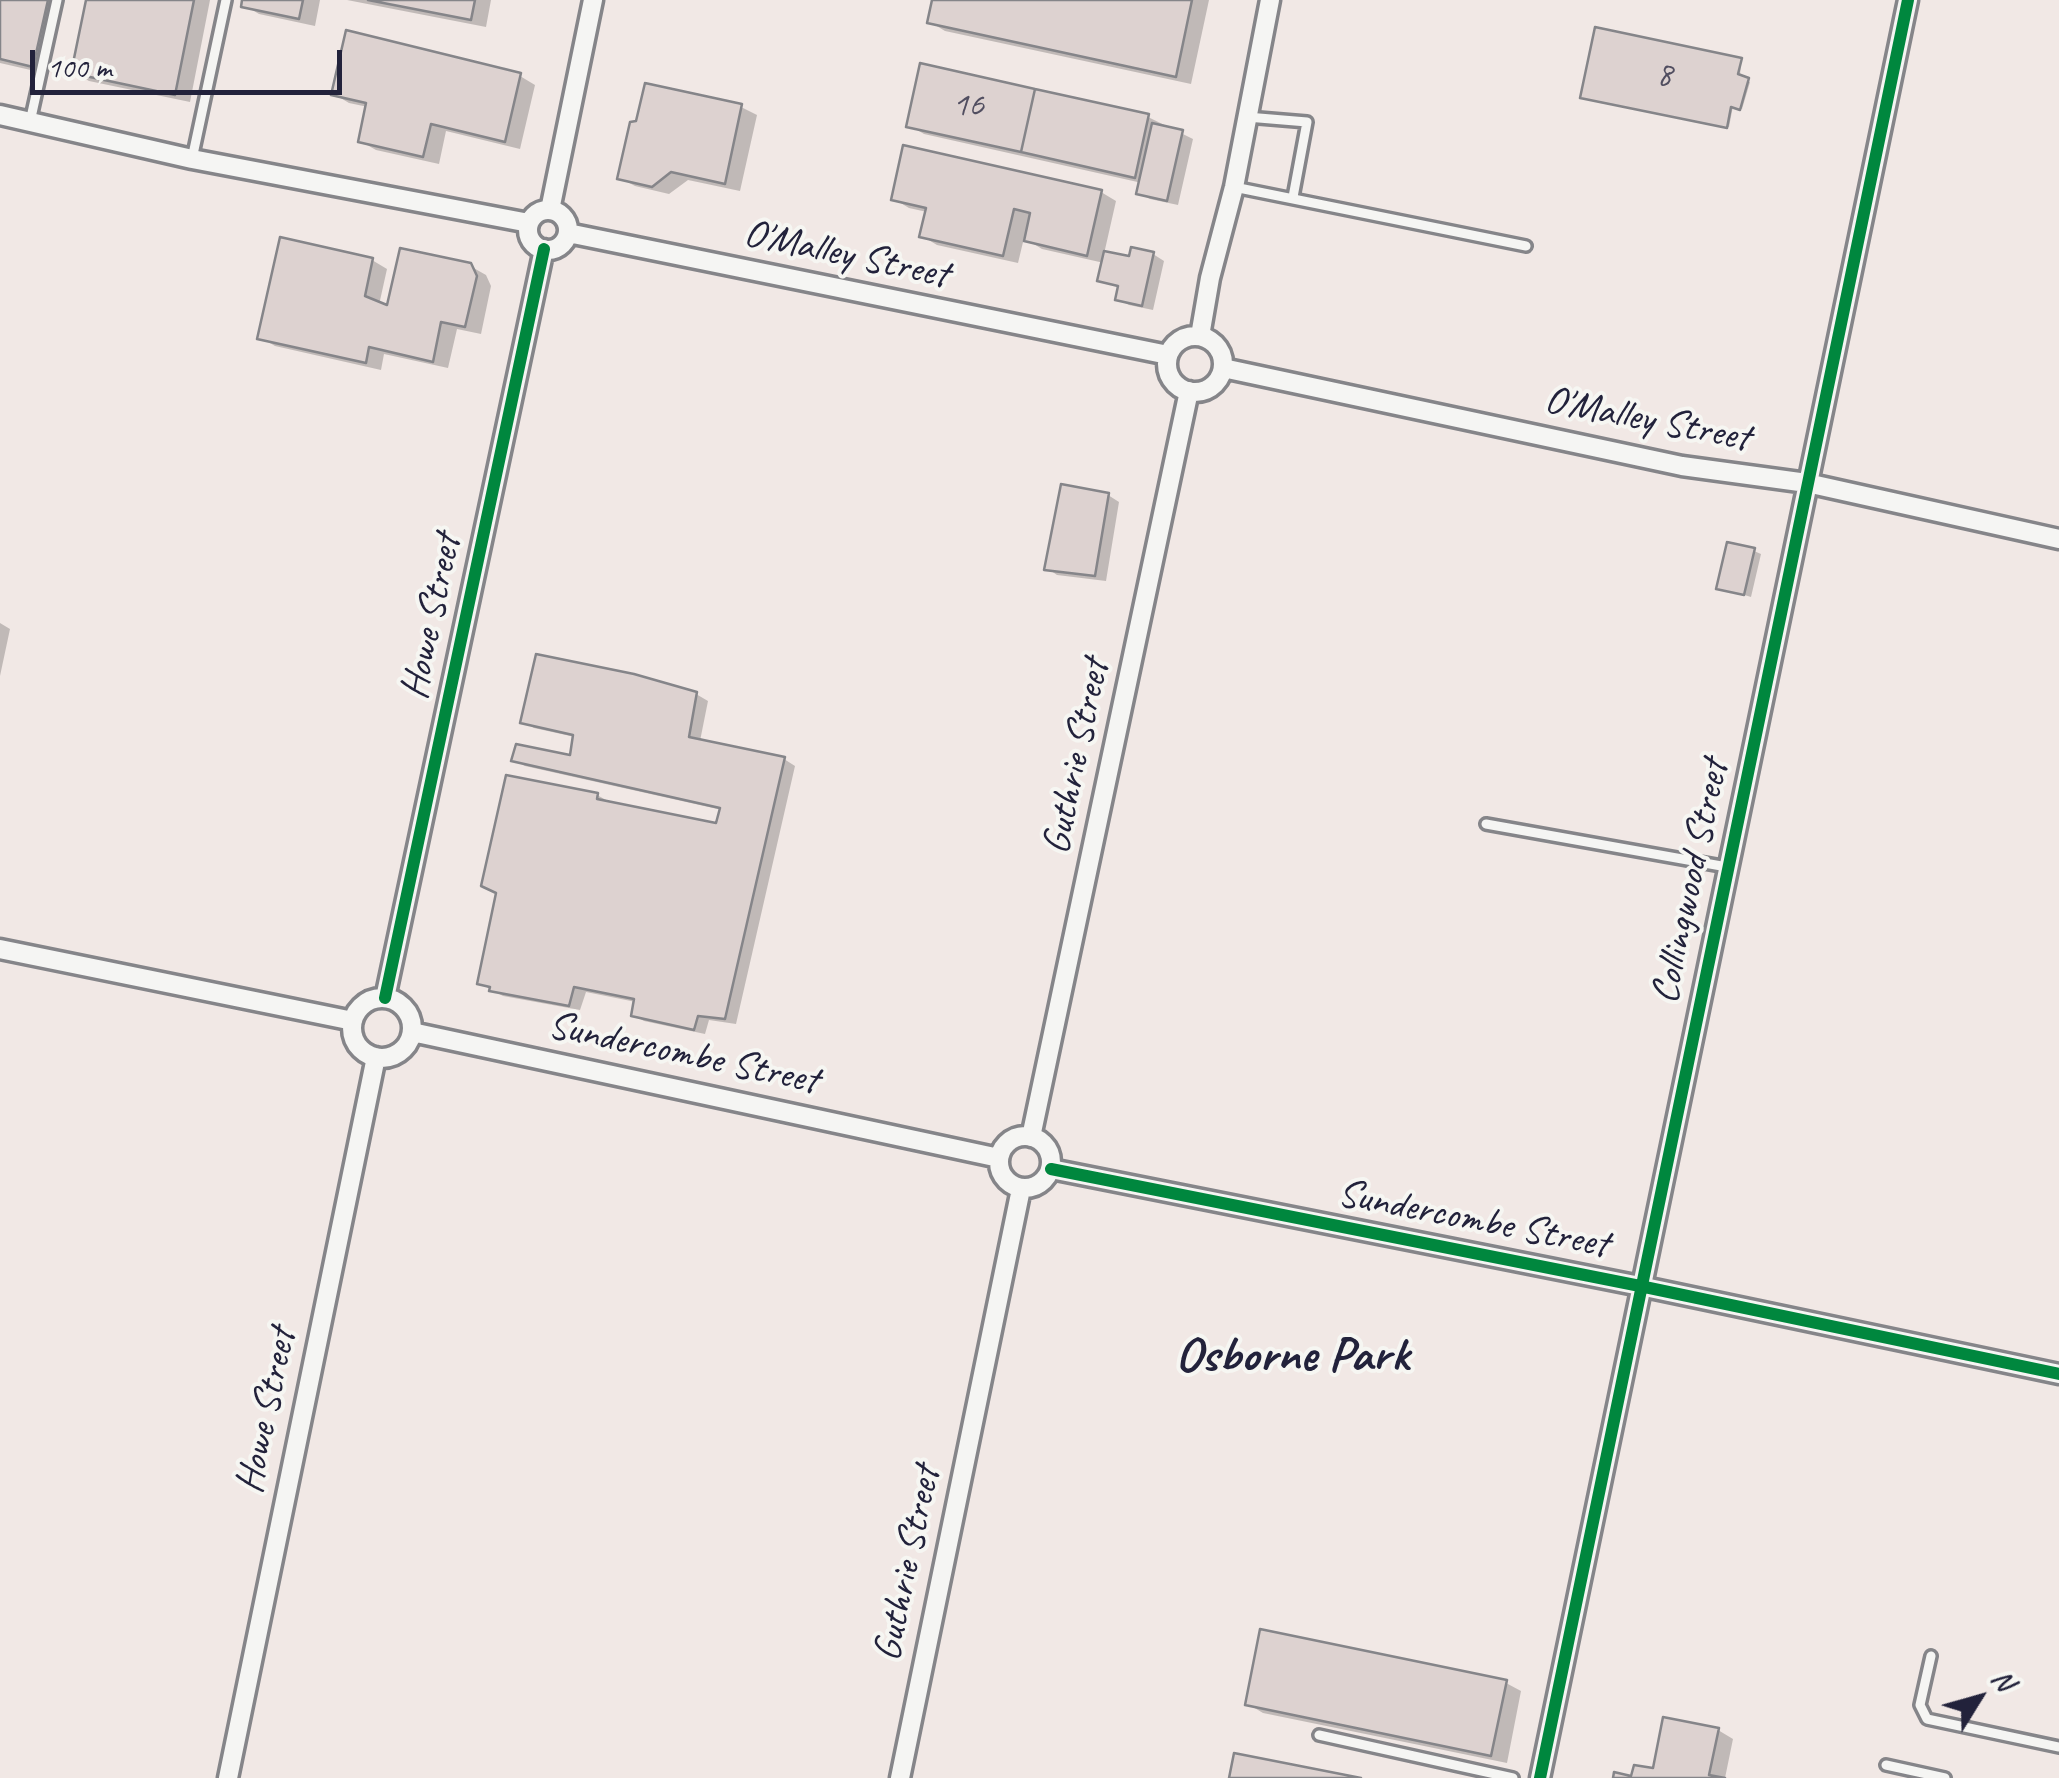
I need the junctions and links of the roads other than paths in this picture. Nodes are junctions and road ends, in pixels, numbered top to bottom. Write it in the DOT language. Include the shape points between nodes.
graph roads {
  1 [pos="57,0"];
  2 [pos="226,0"];
  3 [pos="593,0"];
  4 [pos="1270,0"];
  5 [pos="1908,0"];
  6 [pos="0,116"];
  7 [pos="1246,116"];
  8 [pos="30,122"];
  9 [pos="192,160"];
  10 [pos="1234,187"];
  11 [pos="1292,197"];
  12 [pos="550,210"];
  13 [pos="529,223"];
  14 [pos="568,233"];
  15 [pos="1526,246"];
  16 [pos="544,249"];
  17 [pos="1200,336"];
  18 [pos="1168,356"];
  19 [pos="1223,368"];
  20 [pos="1189,391"];
  21 [pos="1807,483"];
  22 [pos="2059,539"];
  23 [pos="1486,824"];
  24 [pos="1727,868"];
  25 [pos="0,950"];
  26 [pos="385,998"];
  27 [pos="353,1021"];
  28 [pos="412,1032"];
  29 [pos="376,1057"];
  30 [pos="1031,1137"];
  31 [pos="999,1158"];
  32 [pos="1051,1169"];
  33 [pos="1022,1189"];
  34 [pos="1640,1286"];
  35 [pos="2059,1374"];
  36 [pos="1931,1656"];
  37 [pos="1319,1735"];
  38 [pos="2059,1747"];
  39 [pos="1886,1764"];
  40 [pos="228,1778"];
  41 [pos="900,1778"];
  42 [pos="1513,1778"];
  43 [pos="1540,1778"];
  44 [pos="1944,1778"];
  1 -- 8 [label="lane"];
  2 -- 9 [label="lane"];
  3 -- 12 [label="street"];
  4 -- 7 [label="street"];
  5 -- 21 [label="street, Collingwood Street"];
  6 -- 8 [label="street"];
  7 -- 10 [label="street"];
  7 -- 11 [label="lane" via="1307,122"];
  8 -- 9 [label="street"];
  9 -- 13 [label="street"];
  10 -- 11 [label="lane"];
  10 -- 17 [label="street"];
  11 -- 15 [label="lane"];
  12 -- 13 [label="street"];
  12 -- 14 [label="street" via="562,215"];
  13 -- 16 [label="street" via="529,236"];
  14 -- 16 [label="street" via="556,248"];
  14 -- 18 [label="street, O'Malley Street"];
  16 -- 26 [label="street, Howe Street"];
  17 -- 18 [label="street" via="1178,342"];
  17 -- 19 [label="street" via="1215,344"];
  18 -- 20 [label="street" via="1169,373"];
  19 -- 20 [label="street" via="1214,384"];
  19 -- 21 [label="street, O'Malley Street" via="1682,466"];
  20 -- 30 [label="street, Guthrie Street"];
  21 -- 22 [label="street, O'Malley Street"];
  21 -- 24 [label="street, Collingwood Street"];
  23 -- 24 [label="lane"];
  24 -- 34 [label="street, Collingwood Street"];
  25 -- 27 [label="street"];
  26 -- 27 [label="street" via="368,1001"];
  26 -- 28 [label="street" via="402,1006"];
  27 -- 29 [label="street" via="359,1048"];
  28 -- 29 [label="street" via="399,1053"];
  28 -- 31 [label="street, Sundercombe Street"];
  29 -- 40 [label="street, Howe Street"];
  30 -- 31 [label="street" via="1010,1140"];
  30 -- 32 [label="street" via="1045,1145"];
  31 -- 33 [label="street" via="1006,1182"];
  32 -- 33 [label="street" via="1040,1184"];
  32 -- 34 [label="street, Sundercombe Street"];
  33 -- 41 [label="street, Guthrie Street"];
  34 -- 35 [label="street, Sundercombe Street"];
  34 -- 43 [label="street, Collingwood Street"];
  36 -- 38 [label="lane" via="1920,1705 1927,1718"];
  37 -- 42 [label="lane"];
  39 -- 44 [label="lane"];
}
